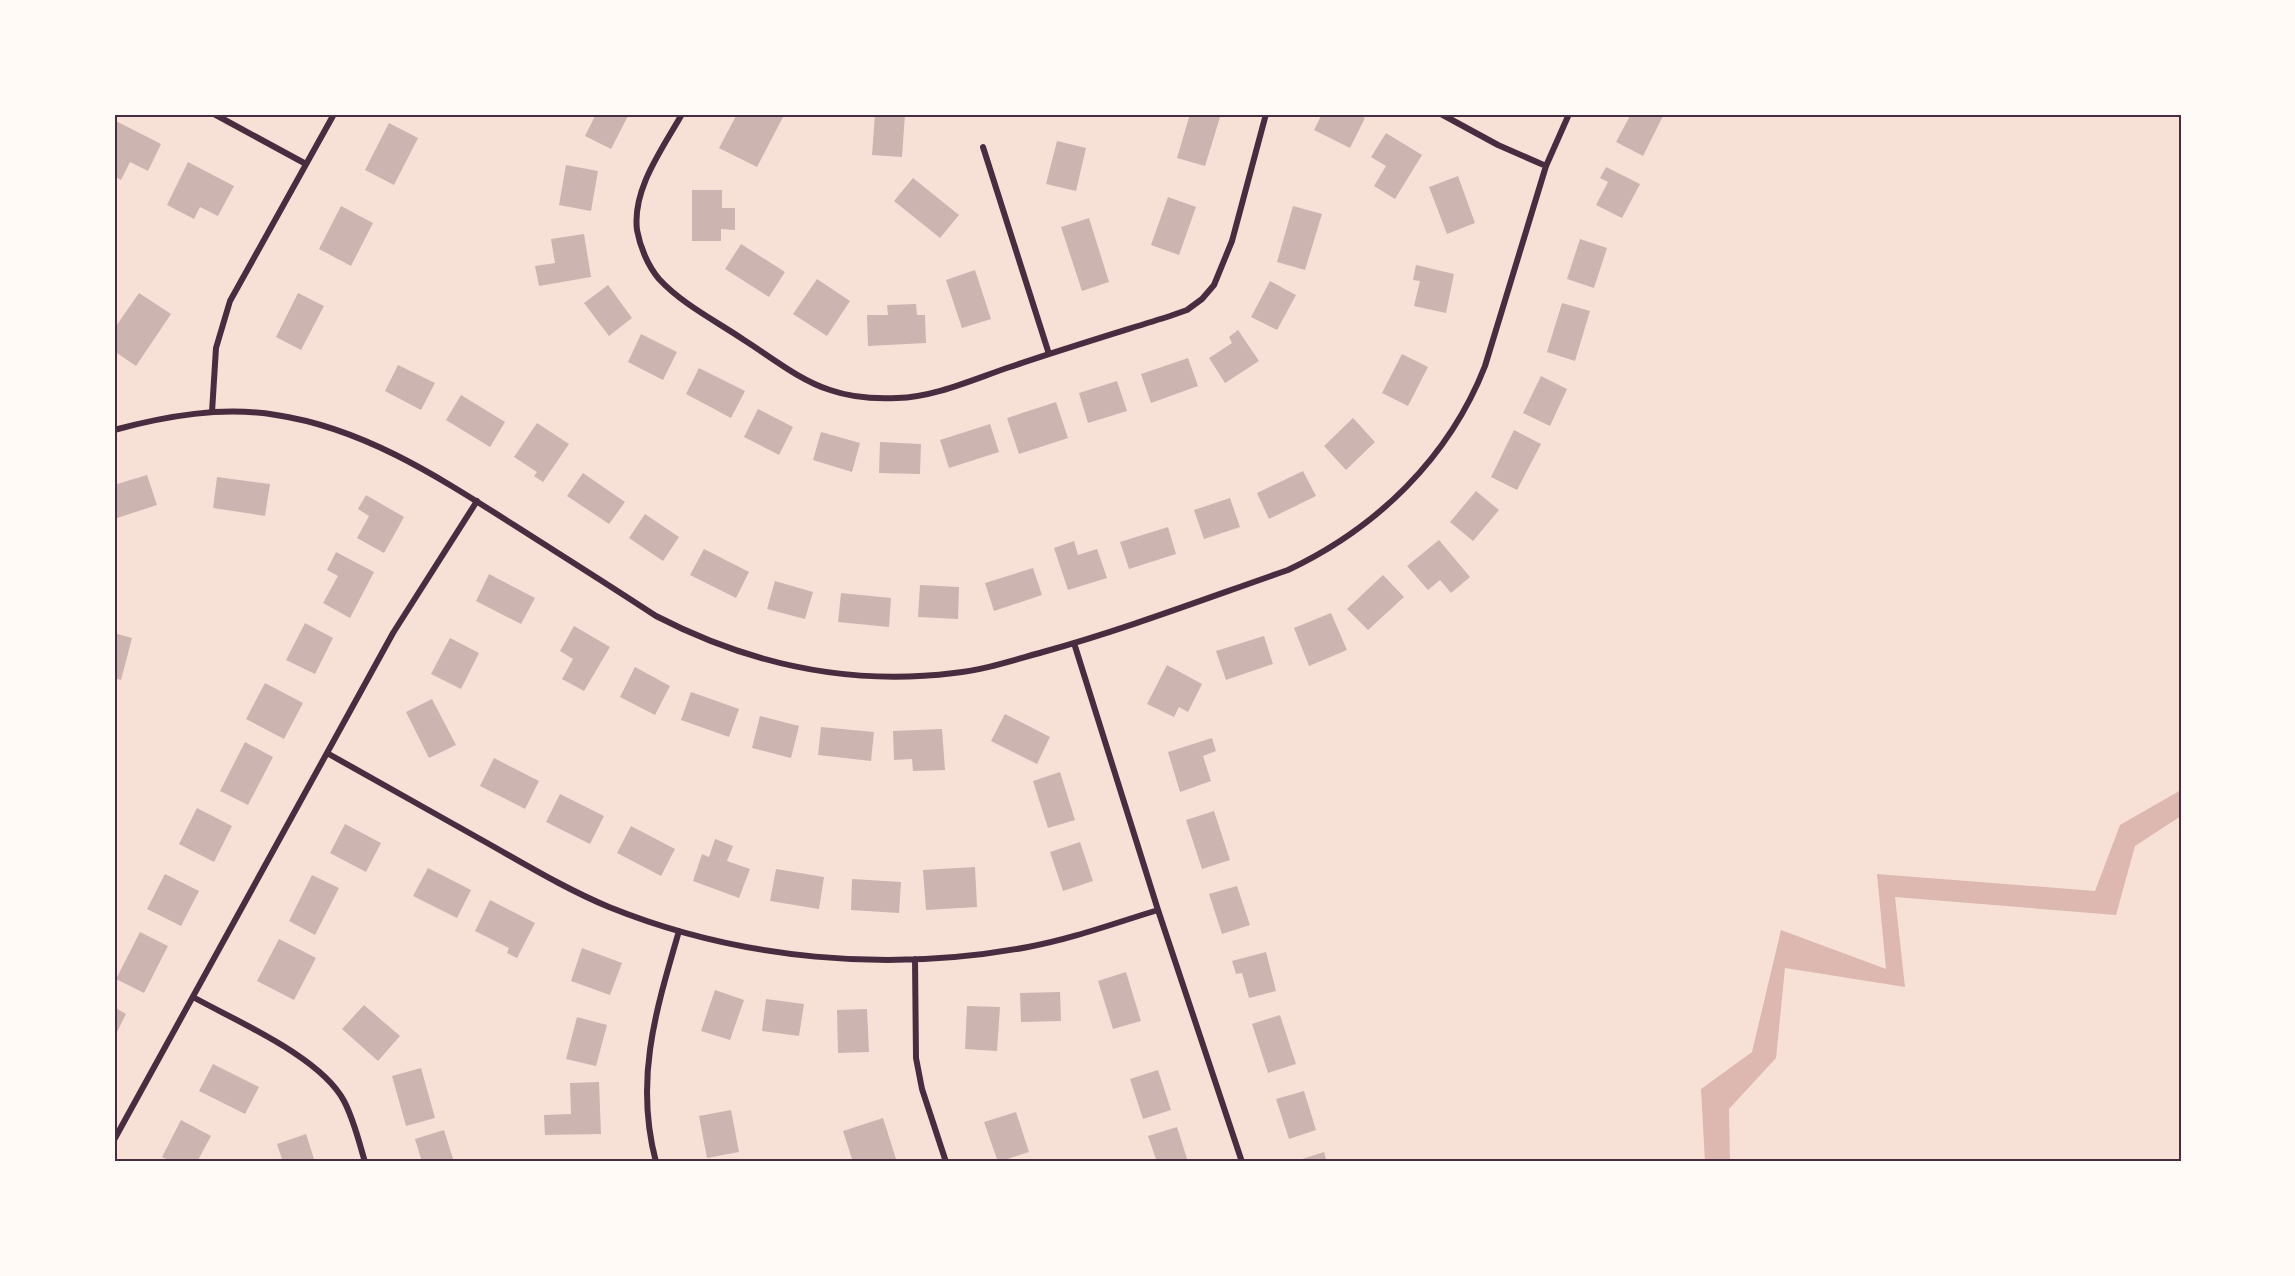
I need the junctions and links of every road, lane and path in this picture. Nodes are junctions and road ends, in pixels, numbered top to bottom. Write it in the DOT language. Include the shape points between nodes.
graph roads {
  1 [pos="214,114"];
  2 [pos="334,114"];
  3 [pos="682,114"];
  4 [pos="1266,114"];
  5 [pos="1441,114"];
  6 [pos="1569,114"];
  7 [pos="983,147"];
  8 [pos="306,165"];
  9 [pos="1546,166"];
  10 [pos="1049,354"];
  11 [pos="212,412"];
  12 [pos="114,430"];
  13 [pos="477,501"];
  14 [pos="1074,643"];
  15 [pos="327,753"];
  16 [pos="1158,910"];
  17 [pos="679,931"];
  18 [pos="915,959"];
  19 [pos="193,997"];
  20 [pos="114,1140"];
  21 [pos="365,1162"];
  22 [pos="656,1162"];
  23 [pos="946,1162"];
  24 [pos="1242,1162"];
  1 -- 8 [label="street"];
  2 -- 8 [label="street"];
  3 -- 10 [label="street" via="648,175 638,206 638,231 658,278 706,315 811,381 830,390 875,398 937,391"];
  4 -- 10 [label="street" via="1232,241 1215,285 1187,310"];
  5 -- 9 [label="street"];
  6 -- 9 [label="street"];
  7 -- 10 [label="street"];
  8 -- 11 [label="street" via="224,316 216,348"];
  9 -- 14 [label="street" via="1474,395 1444,443 1405,489 1385,508 1314,558"];
  11 -- 12 [label="street"];
  11 -- 13 [label="street" via="276,415 340,432 416,464"];
  13 -- 14 [label="street" via="664,620 722,646 781,664 848,674 933,675 992,666"];
  13 -- 15 [label="street" via="393,633"];
  14 -- 16 [label="street"];
  15 -- 17 [label="street" via="546,876 608,906"];
  15 -- 19 [label="street"];
  16 -- 18 [label="street" via="1030,947"];
  16 -- 24 [label="street"];
  17 -- 18 [label="street" via="784,953"];
  17 -- 22 [label="street" via="648,1053 647,1107"];
  18 -- 23 [label="street" via="916,1058"];
  19 -- 20 [label="street"];
  19 -- 21 [label="street" via="318,1069 343,1100"];
}
